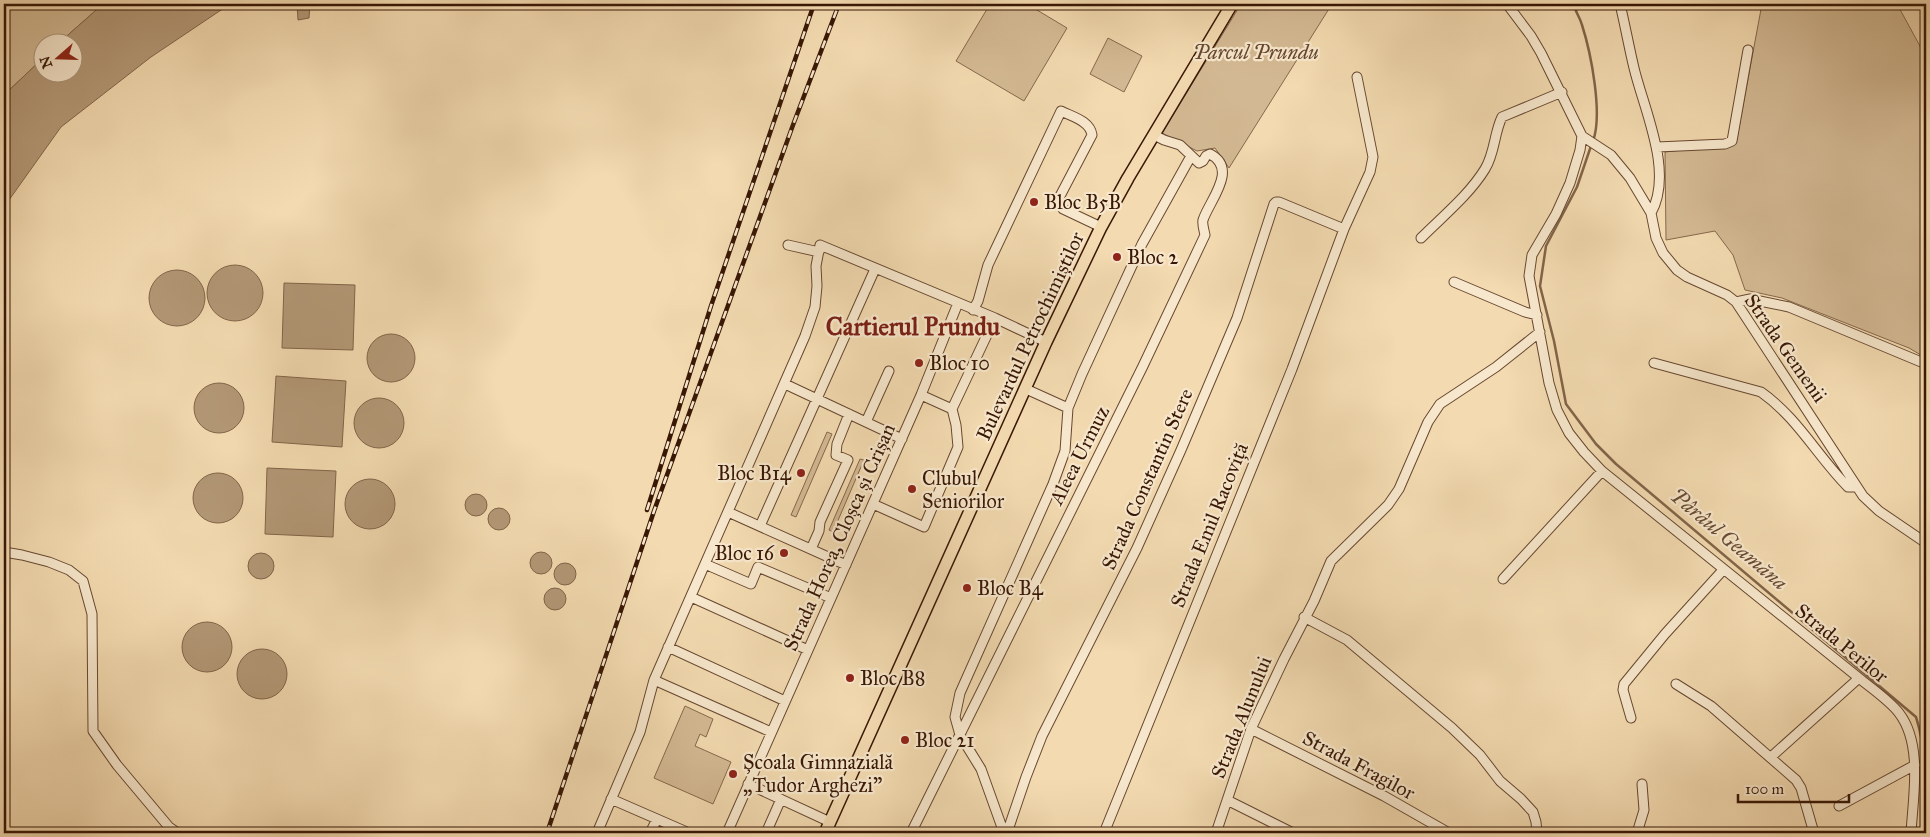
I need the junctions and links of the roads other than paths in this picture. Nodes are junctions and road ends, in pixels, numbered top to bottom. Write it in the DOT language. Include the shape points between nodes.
graph roads {
  1 [pos="1232,4"];
  2 [pos="1507,4"];
  3 [pos="1620,4"];
  4 [pos="1748,50"];
  5 [pos="1357,77"];
  6 [pos="1562,92"];
  7 [pos="1154,135"];
  8 [pos="1584,139"];
  9 [pos="1657,147"];
  10 [pos="1191,156"];
  11 [pos="1650,213"];
  12 [pos="1101,228"];
  13 [pos="1344,229"];
  14 [pos="1421,238"];
  15 [pos="788,245"];
  16 [pos="819,252"];
  17 [pos="875,269"];
  18 [pos="1454,282"];
  19 [pos="1736,302"];
  20 [pos="958,304"];
  21 [pos="973,310"];
  22 [pos="1537,315"];
  23 [pos="995,318"];
  24 [pos="1540,332"];
  25 [pos="1046,342"];
  26 [pos="1654,363"];
  27 [pos="1926,364"];
  28 [pos="889,371"];
  29 [pos="785,384"];
  30 [pos="1026,388"];
  31 [pos="921,395"];
  32 [pos="816,398"];
  33 [pos="1068,408"];
  34 [pos="952,409"];
  35 [pos="848,414"];
  36 [pos="866,422"];
  37 [pos="902,439"];
  38 [pos="1602,471"];
  39 [pos="1857,487"];
  40 [pos="873,504"];
  41 [pos="728,512"];
  42 [pos="760,526"];
  43 [pos="1926,543"];
  44 [pos="811,549"];
  45 [pos="4,552"];
  46 [pos="705,564"];
  47 [pos="846,565"];
  48 [pos="1723,570"];
  49 [pos="1504,579"];
  50 [pos="691,597"];
  51 [pos="831,598"];
  52 [pos="1304,617"];
  53 [pos="668,647"];
  54 [pos="808,650"];
  55 [pos="1859,678"];
  56 [pos="654,680"];
  57 [pos="1676,684"];
  58 [pos="785,701"];
  59 [pos="1631,718"];
  60 [pos="1251,729"];
  61 [pos="772,732"];
  62 [pos="960,735"];
  63 [pos="1771,757"];
  64 [pos="1915,765"];
  65 [pos="748,784"];
  66 [pos="1642,784"];
  67 [pos="612,799"];
  68 [pos="781,799"];
  69 [pos="1227,800"];
  70 [pos="1839,806"];
  71 [pos="657,818"];
  72 [pos="830,822"];
  73 [pos="178,833"];
  74 [pos="597,833"];
  75 [pos="650,833"];
  76 [pos="689,833"];
  77 [pos="727,833"];
  78 [pos="766,833"];
  79 [pos="825,833"];
  80 [pos="911,833"];
  81 [pos="1006,833"];
  82 [pos="1104,833"];
  83 [pos="1216,833"];
  84 [pos="1293,833"];
  85 [pos="1449,833"];
  86 [pos="1537,833"];
  87 [pos="1637,833"];
  88 [pos="1814,833"];
  89 [pos="1911,833"];
  1 -- 7 [label="main road, Bulevardul Petrochimiștilor"];
  2 -- 6 [label="street" via="1532,36"];
  3 -- 9 [label="street"];
  4 -- 9 [label="street" via="1732,141"];
  5 -- 13 [label="street, Strada Emil Racoviță" via="1373,157 1370,172"];
  6 -- 8 [label="street"];
  6 -- 14 [label="street" via="1502,117 1485,168 1471,188"];
  7 -- 10 [label="street" via="1180,145"];
  7 -- 12 [label="main road, Bulevardul Petrochimiștilor"];
  8 -- 11 [label="street, Strada Gemenii" via="1619,163"];
  8 -- 22 [label="street, Strada Perilor" via="1570,183 1532,255 1529,276"];
  9 -- 11 [label="street" via="1659,192"];
  10 -- 33 [label="street" via="1142,244"];
  10 -- 62 [label="street, Aleea Urmuz" via="1199,163 1210,154 1221,166 1223,180 1202,221 1204,235 1147,358"];
  11 -- 19 [label="street, Strada Gemenii" via="1656,238 1677,270"];
  12 -- 21 [label="street" via="1059,204 1059,198 1092,135 1091,128 1084,122 1061,111 988,264"];
  12 -- 25 [label="main road, Bulevardul Petrochimiștilor"];
  13 -- 81 [label="street, Strada Constantin Stere" via="1279,202 1274,204 1237,318 1185,441 1137,548 1042,736"];
  13 -- 82 [label="street, Strada Emil Racoviță" via="1292,369"];
  15 -- 16 [label="street"];
  16 -- 17 [label="street" via="820,245"];
  16 -- 29 [label="street" via="815,306"];
  17 -- 20 [label="street"];
  17 -- 32 [label="street"];
  18 -- 22 [label="street"];
  19 -- 27 [label="street" via="1750,299 1789,307"];
  19 -- 39 [label="street, Strada Gemenii"];
  20 -- 21 [label="street"];
  20 -- 31 [label="street, Strada Horea, Cloșca și Crișan"];
  21 -- 23 [label="street"];
  22 -- 24 [label="street, Strada Perilor"];
  23 -- 25 [label="street"];
  23 -- 34 [label="street"];
  24 -- 38 [label="street, Strada Perilor" via="1557,410 1584,452"];
  24 -- 52 [label="street, Strada Alunului" via="1496,367 1440,404 1428,422 1399,488 1375,520 1331,561"];
  25 -- 30 [label="main road, Bulevardul Petrochimiștilor"];
  26 -- 39 [label="street" via="1761,392 1786,414 1848,487"];
  28 -- 36 [label="street"];
  29 -- 32 [label="street"];
  29 -- 41 [label="street"];
  30 -- 33 [label="street"];
  30 -- 72 [label="main road, Bulevardul Petrochimiștilor"];
  31 -- 34 [label="street"];
  31 -- 37 [label="street, Strada Horea, Cloșca și Crișan"];
  32 -- 35 [label="street"];
  32 -- 42 [label="street"];
  33 -- 62 [label="street" via="1064,451 1053,484 960,693 955,717"];
  34 -- 40 [label="street" via="958,447 924,527"];
  35 -- 36 [label="street"];
  35 -- 44 [label="street" via="836,455 848,460"];
  36 -- 37 [label="street"];
  37 -- 40 [label="street, Strada Horea, Cloșca și Crișan"];
  38 -- 48 [label="street, Strada Perilor"];
  38 -- 49 [label="street"];
  39 -- 43 [label="street, Strada Gemenii" via="1879,511"];
  40 -- 47 [label="street, Strada Horea, Cloșca și Crișan"];
  41 -- 42 [label="street"];
  41 -- 46 [label="street"];
  42 -- 44 [label="street"];
  44 -- 47 [label="street"];
  45 -- 73 [label="street" via="49,562 69,570 83,581 92,614 93,731 117,765 169,827"];
  46 -- 50 [label="street"];
  46 -- 51 [label="street" via="751,584 758,567"];
  47 -- 51 [label="street, Strada Horea, Cloșca și Crișan"];
  48 -- 55 [label="street, Strada Perilor"];
  48 -- 59 [label="street" via="1624,684"];
  50 -- 53 [label="street"];
  50 -- 54 [label="street"];
  51 -- 54 [label="street, Strada Horea, Cloșca și Crișan"];
  52 -- 60 [label="street, Strada Alunului"];
  52 -- 86 [label="street" via="1347,640 1452,728 1533,812"];
  53 -- 56 [label="street"];
  53 -- 58 [label="street"];
  54 -- 58 [label="street, Strada Horea, Cloșca și Crișan"];
  55 -- 63 [label="street"];
  55 -- 64 [label="street, Strada Perilor" via="1899,712 1907,726"];
  56 -- 61 [label="street"];
  56 -- 67 [label="street" via="640,732"];
  57 -- 63 [label="street" via="1711,706"];
  58 -- 61 [label="street, Strada Horea, Cloșca și Crișan"];
  60 -- 69 [label="street, Strada Alunului"];
  60 -- 85 [label="street, Strada Fragilor" via="1384,796"];
  61 -- 65 [label="street, Strada Horea, Cloșca și Crișan"];
  62 -- 80 [label="street, Aleea Urmuz"];
  62 -- 81 [label="street" via="981,770"];
  63 -- 88 [label="street" via="1799,784"];
  64 -- 70 [label="street"];
  64 -- 89 [label="street, Strada Perilor"];
  65 -- 68 [label="street"];
  65 -- 77 [label="street, Strada Horea, Cloșca și Crișan"];
  66 -- 87 [label="street" via="1644,810"];
  67 -- 71 [label="street"];
  67 -- 74 [label="street"];
  68 -- 72 [label="street"];
  68 -- 78 [label="street"];
  69 -- 83 [label="street, Strada Alunului"];
  69 -- 84 [label="street"];
  71 -- 75 [label="street"];
  71 -- 76 [label="street"];
  72 -- 79 [label="main road, Bulevardul Petrochimiștilor"];
}
